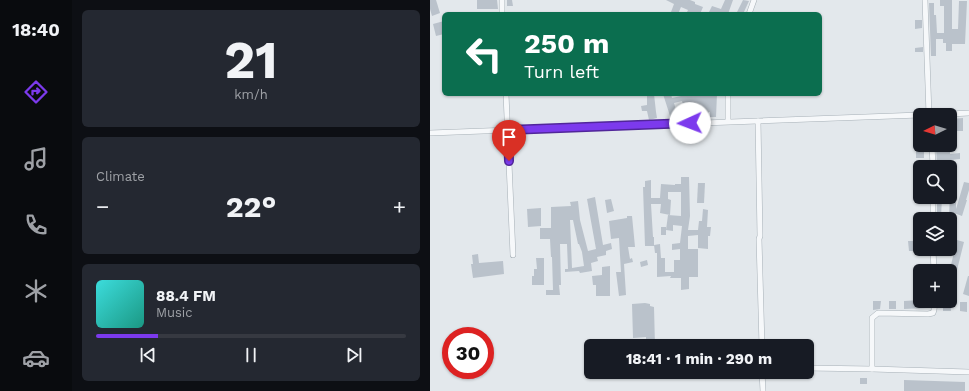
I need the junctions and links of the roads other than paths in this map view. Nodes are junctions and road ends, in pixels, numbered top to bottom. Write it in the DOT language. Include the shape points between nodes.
graph roads {
  1 [pos="502,0"];
  2 [pos="754,0"];
  3 [pos="926,0"];
  4 [pos="502,12"];
  5 [pos="750,12"];
  6 [pos="506,96"];
  7 [pos="728,96"];
  8 [pos="929,108"];
  9 [pos="969,113"];
  10 [pos="957,114"];
  11 [pos="913,115"];
  12 [pos="758,120"];
  13 [pos="728,121"];
  14 [pos="508,130"];
  15 [pos="430,133"];
  16 [pos="513,255"];
  17 [pos="934,308"];
  18 [pos="762,339"];
  19 [pos="814,368"];
  20 [pos="872,369"];
  21 [pos="969,372"];
  22 [pos="762,379"];
  23 [pos="763,391"];
  1 -- 4 [label="street"];
  2 -- 5 [label="street"];
  3 -- 8 [label="street"];
  6 -- 14 [label="street"];
  7 -- 13 [label="street"];
  9 -- 10 [label="street"];
  11 -- 12 [label="street"];
  12 -- 13 [label="street"];
  12 -- 18 [label="street"];
  13 -- 14 [label="street"];
  14 -- 15 [label="street"];
  14 -- 16 [label="street"];
  17 -- 20 [label="street" via="933,313 928,314 878,313 872,318"];
  19 -- 20 [label="street"];
  20 -- 21 [label="street"];
  22 -- 23 [label="street"];
}
